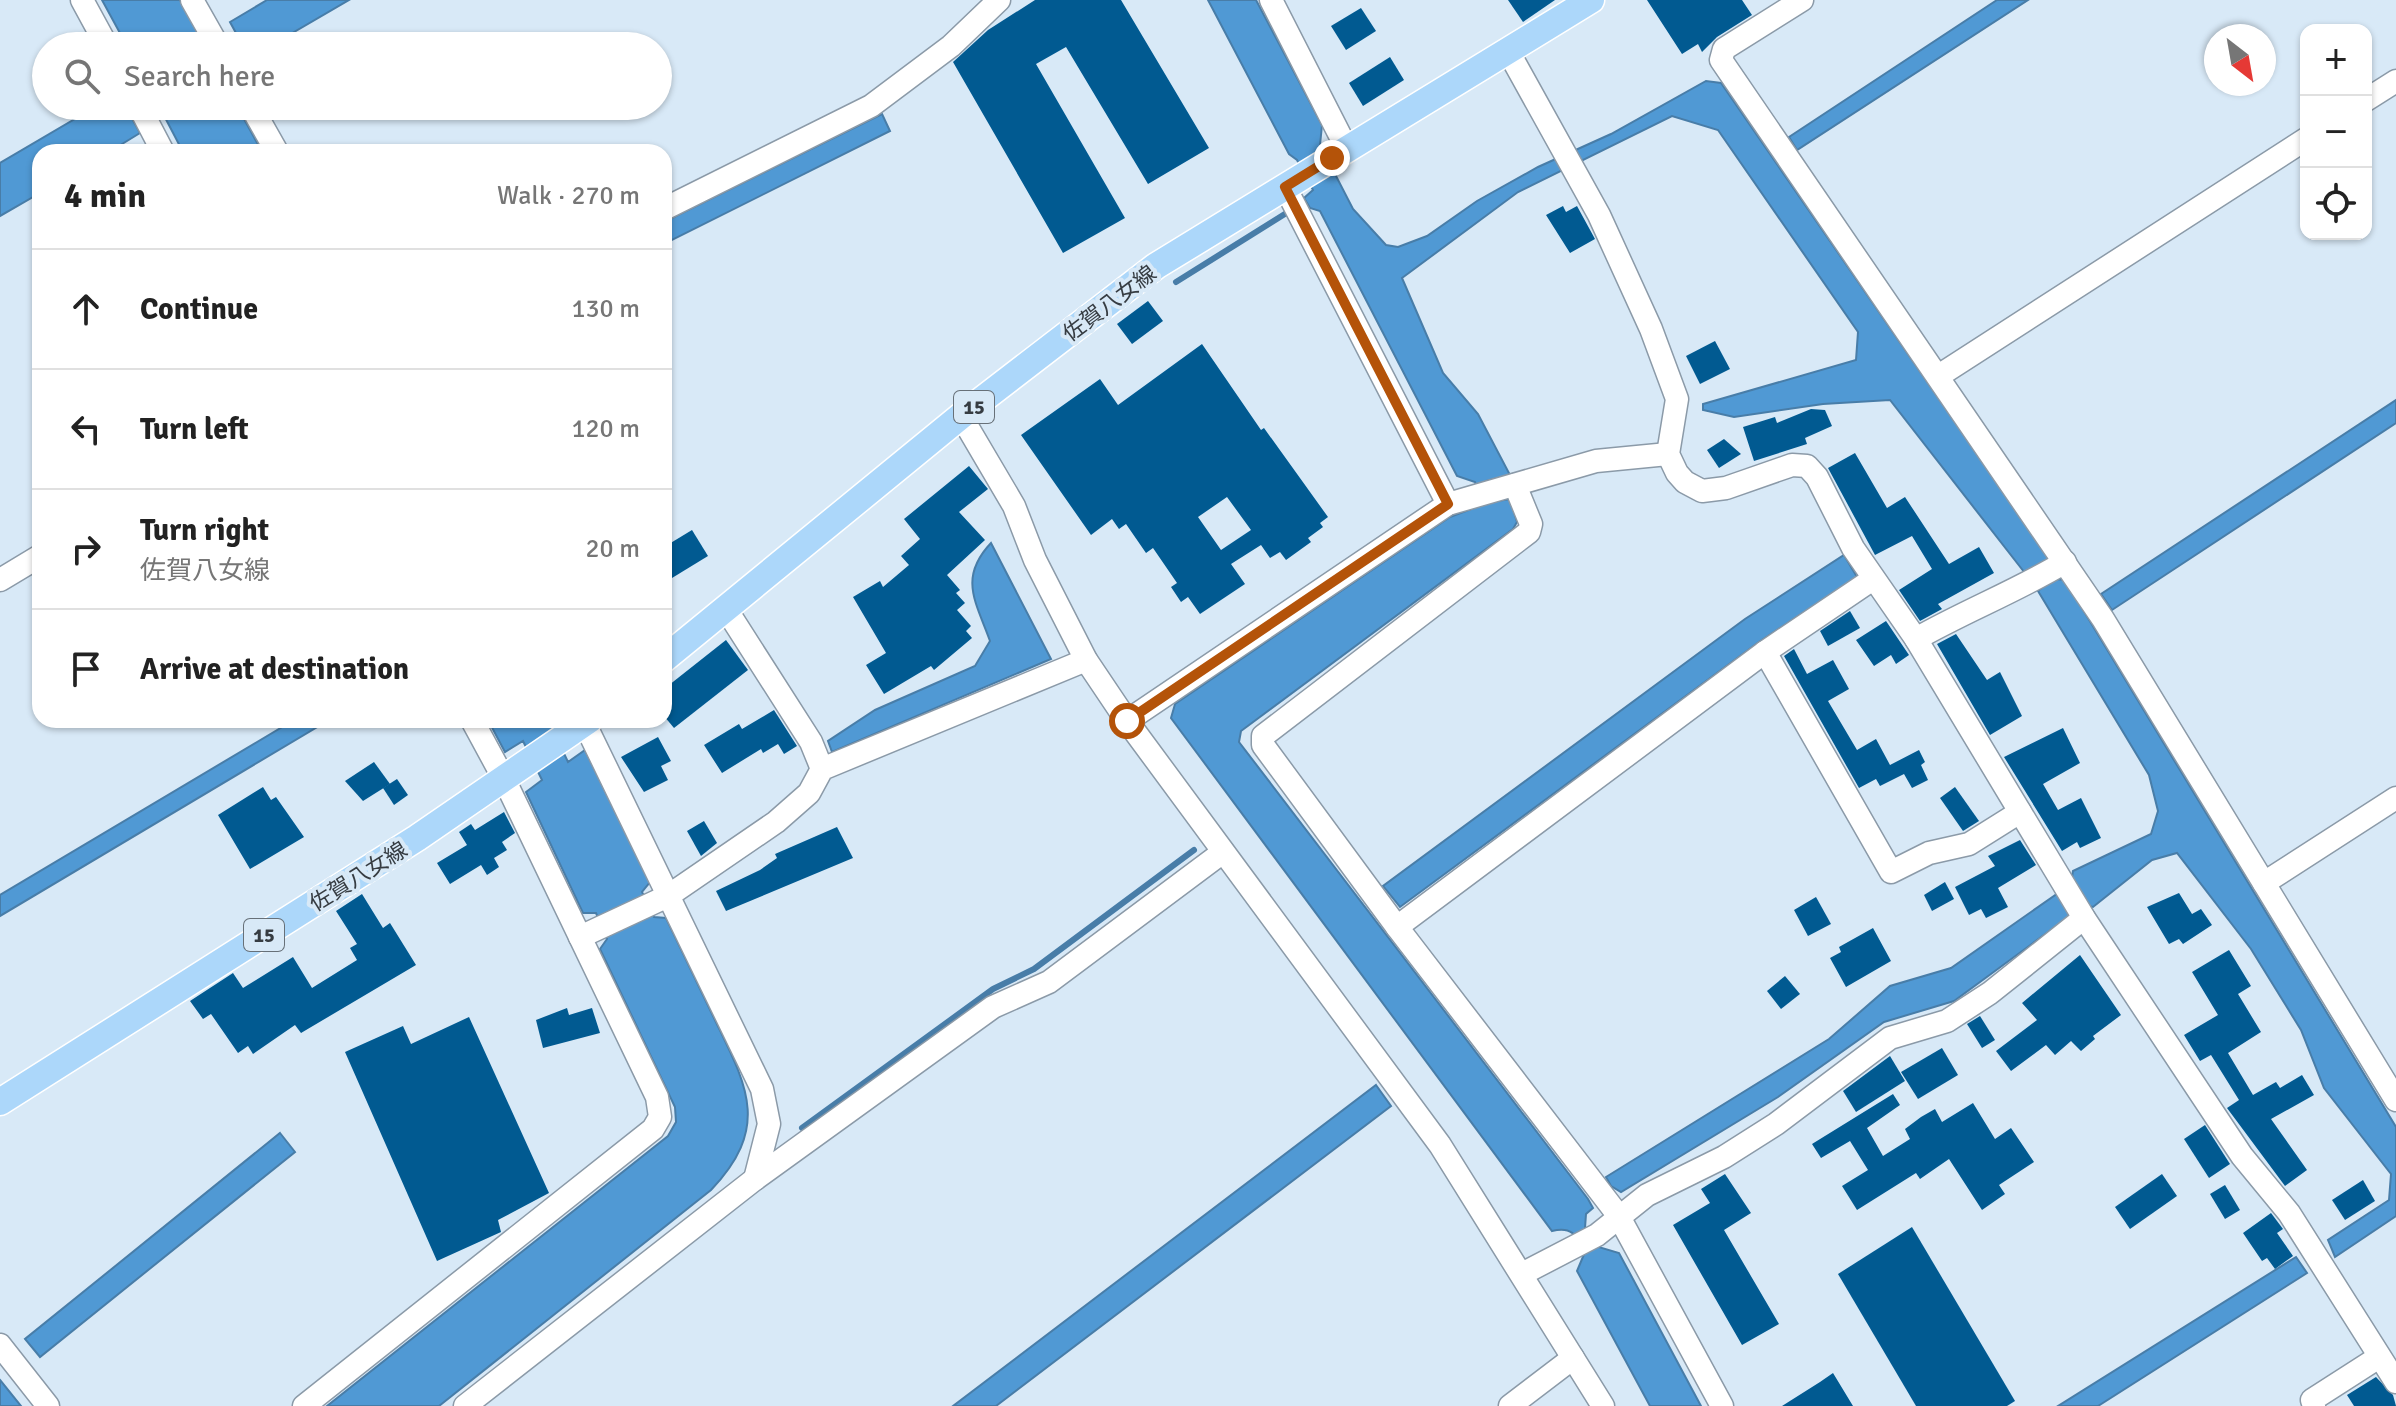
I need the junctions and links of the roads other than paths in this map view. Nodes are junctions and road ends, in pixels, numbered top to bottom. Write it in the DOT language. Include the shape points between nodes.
graph roads {
  1 [pos="82,0"];
  2 [pos="192,0"];
  3 [pos="999,0"];
  4 [pos="1271,0"];
  5 [pos="1591,0"];
  6 [pos="1802,0"];
  7 [pos="99,32"];
  8 [pos="210,32"];
  9 [pos="1508,51"];
  10 [pos="2396,81"];
  11 [pos="2372,96"];
  12 [pos="146,120"];
  13 [pos="259,120"];
  14 [pos="2300,143"];
  15 [pos="159,144"];
  16 [pos="272,144"];
  17 [pos="1339,153"];
  18 [pos="1293,182"];
  19 [pos="672,205"];
  20 [pos="1940,375"];
  21 [pos="961,416"];
  22 [pos="1668,454"];
  23 [pos="1515,485"];
  24 [pos="1448,504"];
  25 [pos="32,561"];
  26 [pos="2053,570"];
  27 [pos="1873,579"];
  28 [pos="0,580"];
  29 [pos="726,609"];
  30 [pos="1916,639"];
  31 [pos="1765,652"];
  32 [pos="672,653"];
  33 [pos="1086,660"];
  34 [pos="1127,721"];
  35 [pos="479,728"];
  36 [pos="577,728"];
  37 [pos="581,728"];
  38 [pos="822,769"];
  39 [pos="516,773"];
  40 [pos="2396,798"];
  41 [pos="2020,812"];
  42 [pos="1223,852"];
  43 [pos="2264,883"];
  44 [pos="668,896"];
  45 [pos="2083,915"];
  46 [pos="1397,927"];
  47 [pos="580,937"];
  48 [pos="2396,1100"];
  49 [pos="0,1102"];
  50 [pos="755,1179"];
  51 [pos="1618,1215"];
  52 [pos="1522,1274"];
  53 [pos="0,1345"];
  54 [pos="2379,1357"];
  55 [pos="1573,1358"];
  56 [pos="2396,1382"];
  57 [pos="48,1406"];
  58 [pos="304,1406"];
  59 [pos="465,1406"];
  60 [pos="1510,1406"];
  61 [pos="1603,1406"];
  62 [pos="1722,1406"];
  63 [pos="2314,1406"];
  1 -- 7 [label="street"];
  2 -- 8 [label="street"];
  3 -- 19 [label="street" via="951,46 871,106"];
  4 -- 17 [label="street"];
  5 -- 9 [label="main road, 佐賀八女線 / 15"];
  6 -- 20 [label="street" via="1724,49 1721,60"];
  9 -- 17 [label="main road, 佐賀八女線 / 15"];
  9 -- 22 [label="street" via="1570,158 1651,329 1677,399"];
  10 -- 11 [label="street"];
  12 -- 15 [label="street"];
  13 -- 16 [label="street"];
  14 -- 20 [label="street"];
  17 -- 18 [label="main road, 佐賀八女線 / 15"];
  18 -- 21 [label="main road, 佐賀八女線 / 15" via="1156,266"];
  18 -- 24 [label="street"];
  20 -- 26 [label="street"];
  21 -- 29 [label="main road, 佐賀八女線 / 15"];
  21 -- 33 [label="street" via="1014,506"];
  22 -- 23 [label="street" via="1596,461"];
  22 -- 27 [label="street" via="1685,482 1702,491 1792,465 1807,466"];
  23 -- 24 [label="street"];
  23 -- 46 [label="street" via="1531,524 1529,532 1263,736 1263,745"];
  24 -- 34 [label="street"];
  25 -- 28 [label="street"];
  26 -- 30 [label="street"];
  26 -- 43 [label="street"];
  27 -- 30 [label="street"];
  27 -- 31 [label="street"];
  29 -- 32 [label="main road, 佐賀八女線 / 15"];
  29 -- 38 [label="street" via="811,742"];
  30 -- 41 [label="street"];
  31 -- 41 [label="street" via="1891,872 1929,853 1969,844"];
  31 -- 46 [label="street"];
  33 -- 34 [label="street"];
  33 -- 38 [label="street"];
  34 -- 42 [label="street"];
  35 -- 39 [label="street"];
  36 -- 39 [label="main road, 佐賀八女線 / 15"];
  37 -- 44 [label="street"];
  38 -- 44 [label="street" via="809,793 776,822"];
  39 -- 47 [label="street"];
  39 -- 49 [label="main road, 佐賀八女線 / 15"];
  40 -- 43 [label="street"];
  41 -- 45 [label="street"];
  42 -- 50 [label="street" via="1049,982 993,1007"];
  42 -- 52 [label="street" via="1440,1145"];
  43 -- 48 [label="street"];
  44 -- 47 [label="street"];
  44 -- 50 [label="street" via="762,1089 769,1124"];
  45 -- 51 [label="street" via="1958,1014 1890,1038 1776,1124"];
  45 -- 54 [label="street" via="2242,1156 2289,1213"];
  46 -- 51 [label="street"];
  47 -- 58 [label="street" via="657,1097 660,1117 653,1129"];
  50 -- 59 [label="street"];
  51 -- 52 [label="street" via="1597,1235"];
  51 -- 62 [label="street"];
  52 -- 55 [label="street"];
  53 -- 57 [label="street"];
  54 -- 56 [label="street"];
  54 -- 63 [label="street" via="2312,1400"];
  55 -- 60 [label="street"];
  55 -- 61 [label="street"];
}
